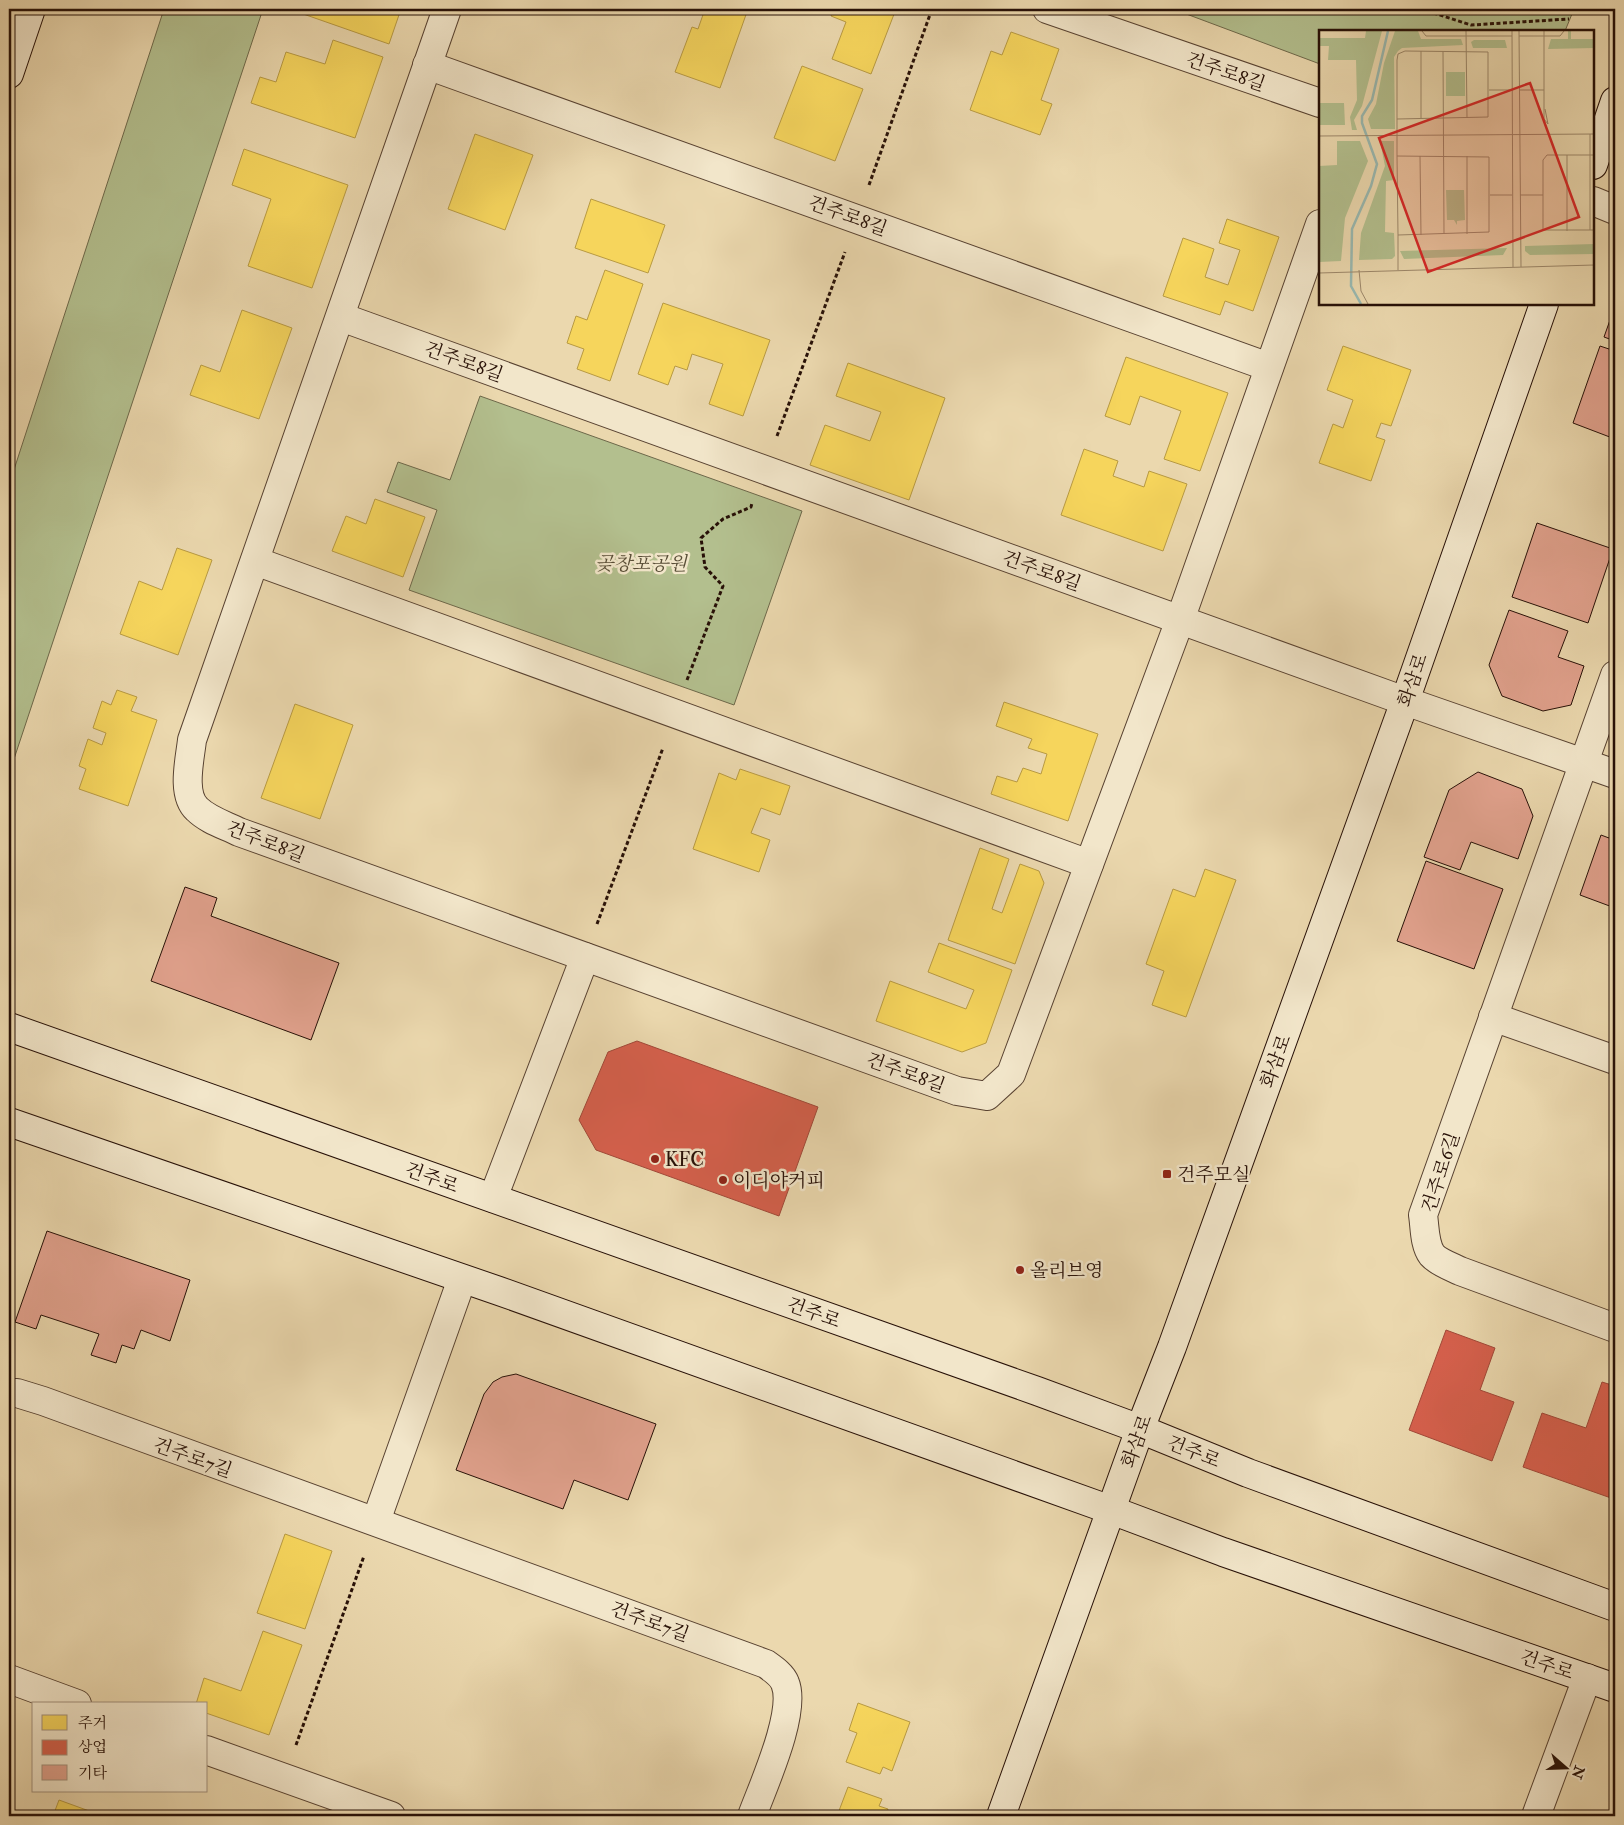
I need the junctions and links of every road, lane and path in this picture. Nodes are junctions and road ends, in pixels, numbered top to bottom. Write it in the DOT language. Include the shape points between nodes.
graph roads {
  1 [pos="31,9"];
  2 [pos="447,9"];
  3 [pos="1047,9"];
  4 [pos="1421,9"];
  5 [pos="1569,19"];
  6 [pos="427,65"];
  7 [pos="9,74"];
  8 [pos="1615,101"];
  9 [pos="1319,103"];
  10 [pos="1594,162"];
  11 [pos="1594,202"];
  12 [pos="1615,210"];
  13 [pos="1319,227"];
  14 [pos="1544,305"];
  15 [pos="340,317"];
  16 [pos="1270,367"];
  17 [pos="255,561"];
  18 [pos="1180,620"];
  19 [pos="1615,675"];
  20 [pos="1405,701"];
  21 [pos="1584,763"];
  22 [pos="1615,774"];
  23 [pos="1089,864"];
  24 [pos="585,957"];
  25 [pos="1493,1017"];
  26 [pos="9,1027"];
  27 [pos="1615,1060"];
  28 [pos="9,1122"];
  29 [pos="493,1198"];
  30 [pos="462,1279"];
  31 [pos="1615,1328"];
  32 [pos="9,1393"];
  33 [pos="1140,1429"];
  34 [pos="1111,1510"];
  35 [pos="376,1521"];
  36 [pos="1615,1607"];
  37 [pos="1587,1678"];
  38 [pos="9,1679"];
  39 [pos="1615,1688"];
  40 [pos="72,1702"];
  41 [pos="208,1751"];
  42 [pos="284,1778"];
  43 [pos="391,1816"];
  44 [pos="752,1816"];
  45 [pos="1001,1816"];
  46 [pos="1536,1816"];
  1 -- 7 [label="street"];
  2 -- 6 [label="street, 건주로8길"];
  3 -- 9 [label="street, 건주로8길"];
  4 -- 5 [label="path" via="1471,25"];
  6 -- 15 [label="street, 건주로8길"];
  6 -- 16 [label="street, 건주로8길"];
  8 -- 10 [label="street"];
  11 -- 12 [label="street"];
  13 -- 16 [label="street, 건주로8길"];
  14 -- 20 [label="street, 화삼로"];
  15 -- 17 [label="street, 건주로8길"];
  15 -- 18 [label="street, 건주로8길"];
  16 -- 18 [label="street, 건주로8길"];
  17 -- 23 [label="street"];
  17 -- 24 [label="street, 건주로8길" via="192,740 188,785 196,808 238,832"];
  18 -- 20 [label="street"];
  18 -- 23 [label="street, 건주로8길"];
  19 -- 21 [label="street, 건주로6길"];
  20 -- 21 [label="street"];
  20 -- 33 [label="street, 화삼로"];
  21 -- 22 [label="street"];
  21 -- 25 [label="street, 건주로6길"];
  23 -- 24 [label="street, 건주로8길" via="1011,1074 987,1096 957,1090"];
  24 -- 29 [label="street"];
  25 -- 27 [label="street"];
  25 -- 31 [label="street, 건주로6길" via="1423,1215 1432,1255 1460,1271"];
  26 -- 29 [label="street, 건주로"];
  28 -- 30 [label="street, 건주로"];
  29 -- 33 [label="street, 건주로"];
  30 -- 34 [label="street, 건주로"];
  30 -- 35 [label="street"];
  32 -- 35 [label="street, 건주로7길" via="43,1401"];
  33 -- 34 [label="street, 화삼로"];
  33 -- 36 [label="street, 건주로" via="1248,1473"];
  34 -- 37 [label="street, 건주로"];
  34 -- 45 [label="street, 화삼로"];
  35 -- 42 [label="path"];
  35 -- 44 [label="street, 건주로7길" via="756,1659 778,1673 785,1683 788,1699 784,1727"];
  37 -- 39 [label="street, 건주로"];
  37 -- 46 [label="street"];
  38 -- 40 [label="street"];
  41 -- 42 [label="street"];
  42 -- 43 [label="street"];
}
